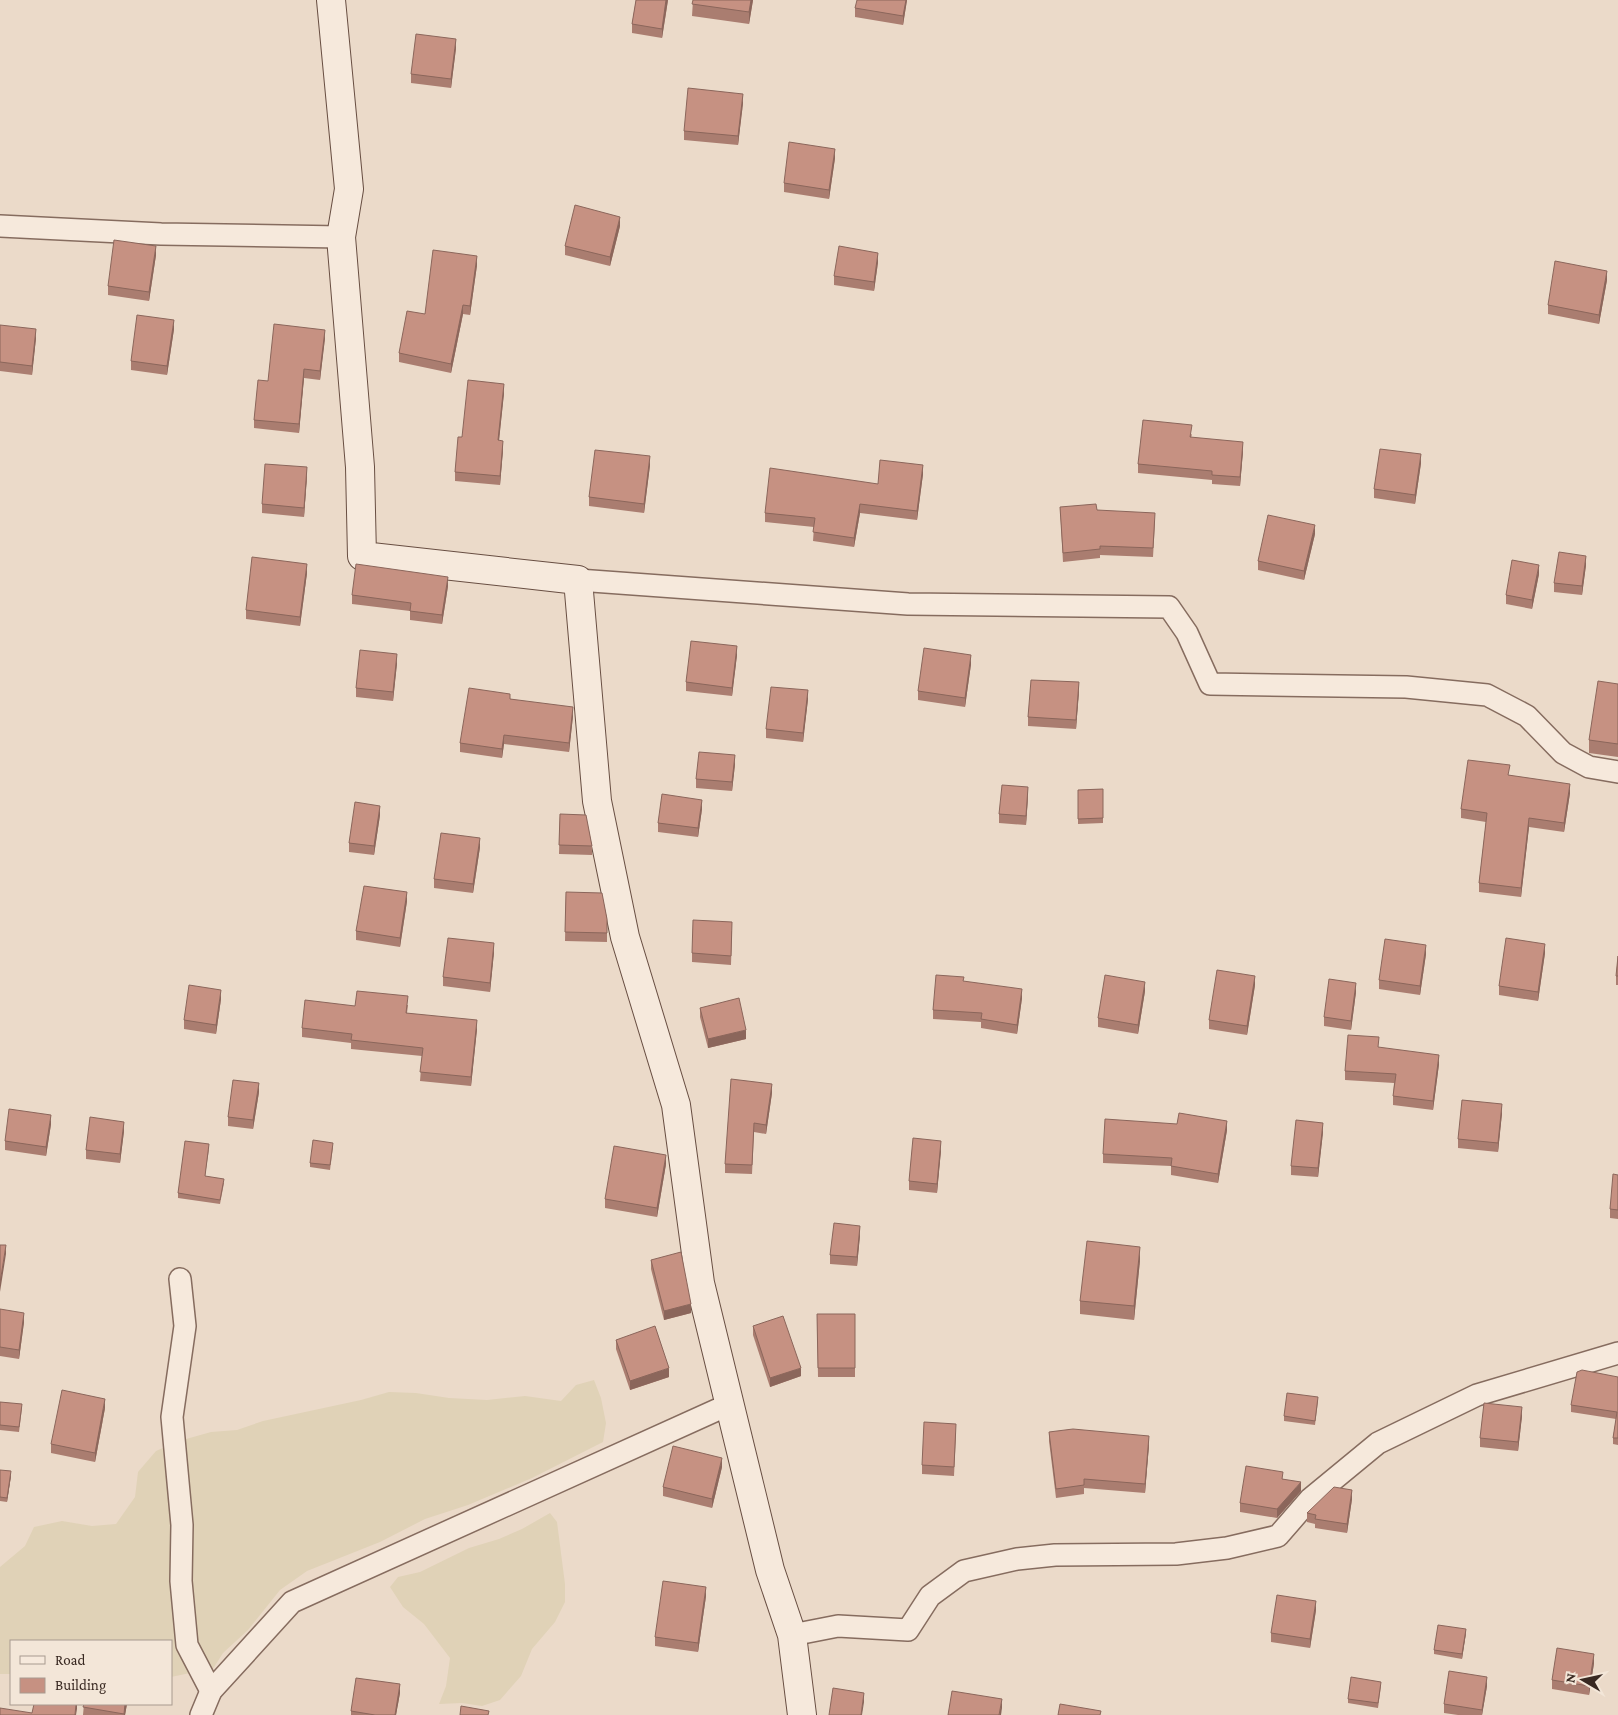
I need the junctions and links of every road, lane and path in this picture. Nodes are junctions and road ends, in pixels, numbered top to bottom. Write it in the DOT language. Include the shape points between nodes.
graph roads {
  1 [pos="332,0"];
  2 [pos="0,226"];
  3 [pos="341,237"];
  4 [pos="578,580"];
  5 [pos="1618,772"];
  6 [pos="180,1280"];
  7 [pos="1618,1353"];
  8 [pos="730,1404"];
  9 [pos="792,1635"];
  10 [pos="211,1691"];
  11 [pos="201,1715"];
  12 [pos="802,1715"];
  1 -- 3 [label="street" via="349,189"];
  2 -- 3 [label="street" via="161,234"];
  3 -- 4 [label="street" via="360,467 362,556"];
  4 -- 5 [label="street" via="908,604 1169,607 1187,633 1210,684 1406,687 1487,695 1527,716 1563,753 1589,767"];
  4 -- 8 [label="street" via="597,801 624,937 676,1105 700,1284"];
  6 -- 10 [label="street" via="186,1326 172,1417 182,1525 181,1581 187,1645"];
  7 -- 9 [label="street" via="1477,1395 1378,1442 1310,1499 1278,1536 1227,1548 1176,1554 1055,1555 1017,1559 964,1571 930,1596 908,1630 838,1626"];
  8 -- 9 [label="street" via="770,1570"];
  8 -- 10 [label="street" via="292,1602"];
  9 -- 12 [label="street"];
  10 -- 11 [label="street"];
}
